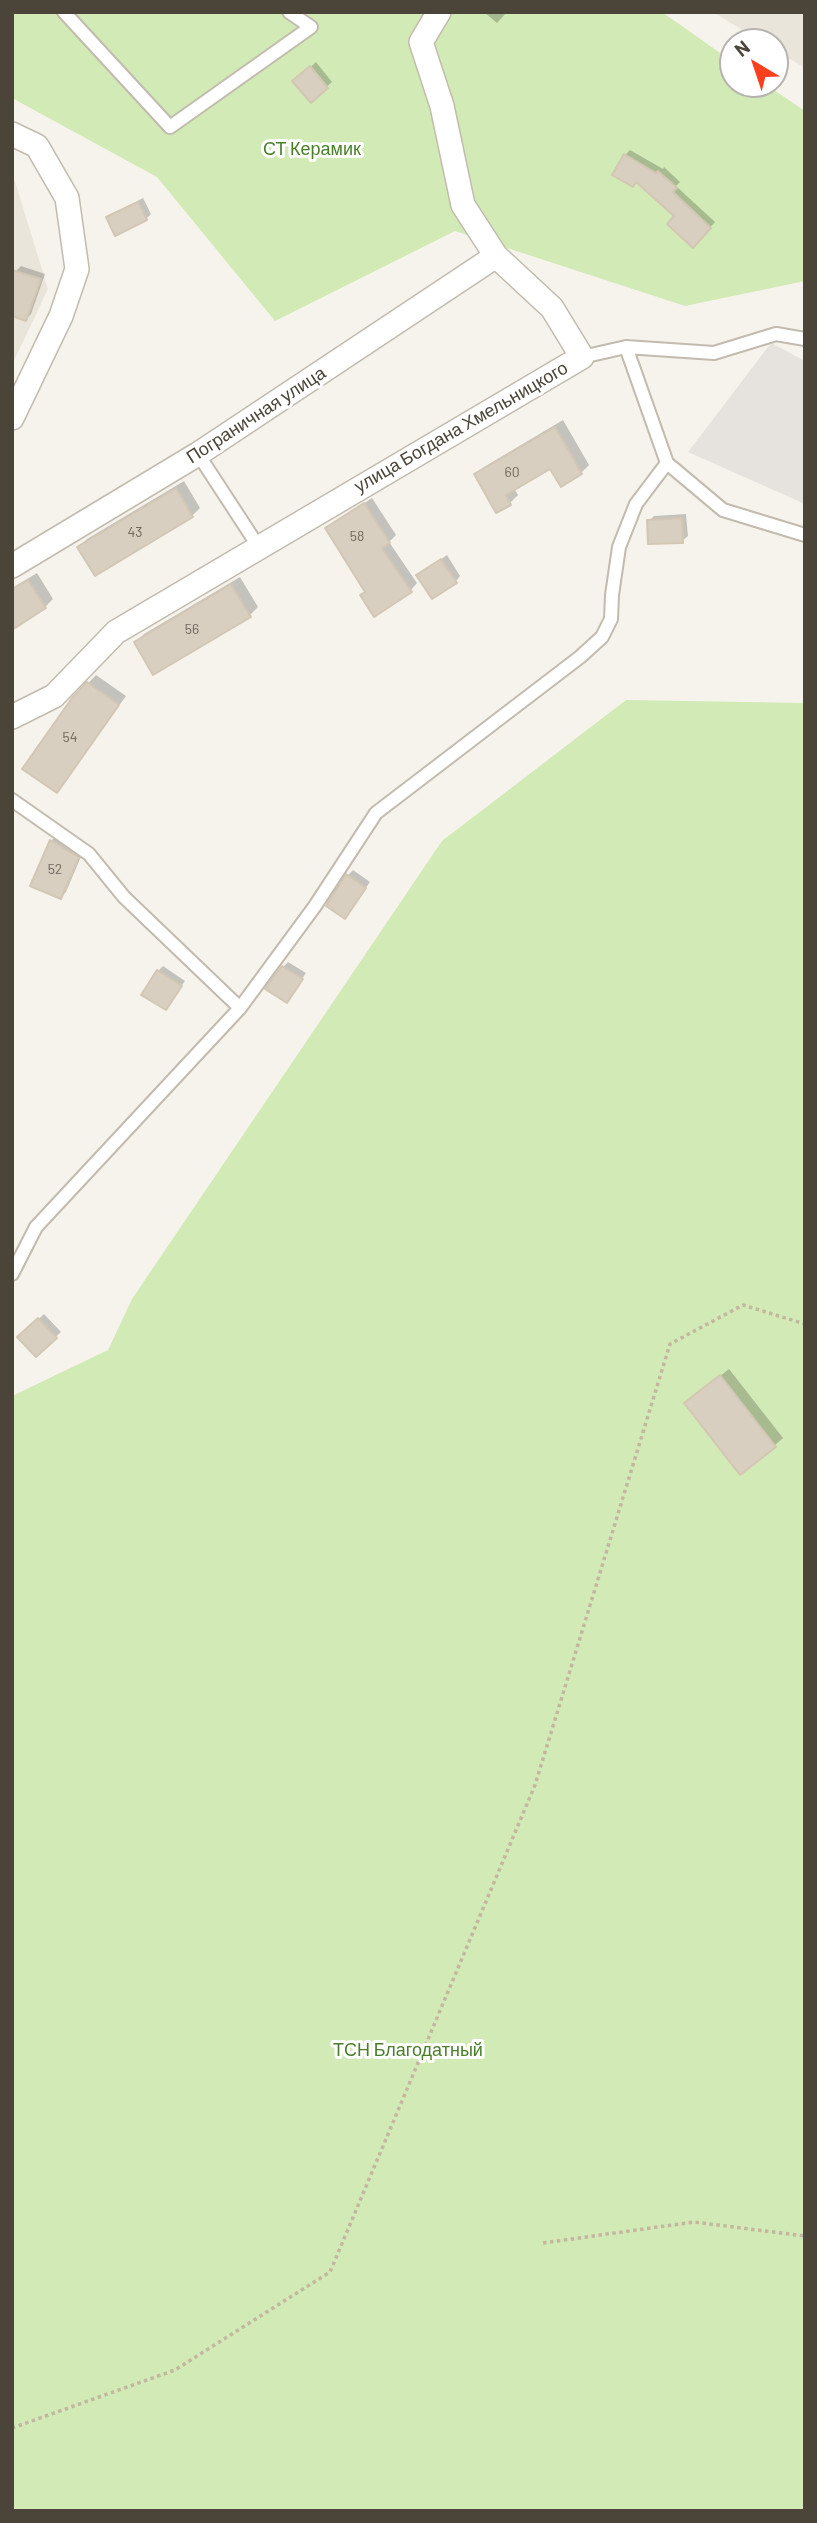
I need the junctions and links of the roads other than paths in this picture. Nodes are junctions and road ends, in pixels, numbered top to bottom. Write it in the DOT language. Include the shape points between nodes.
graph roads {
  1 [pos="64,12"];
  2 [pos="289,12"];
  3 [pos="439,12"];
  4 [pos="12,134"];
  5 [pos="496,256"];
  6 [pos="805,339"];
  7 [pos="626,347"];
  8 [pos="582,357"];
  9 [pos="12,418"];
  10 [pos="198,454"];
  11 [pos="667,463"];
  12 [pos="805,535"];
  13 [pos="258,546"];
  14 [pos="12,566"];
  15 [pos="12,717"];
  16 [pos="12,800"];
  17 [pos="240,1008"];
  18 [pos="12,1274"];
  1 -- 2 [label="lane" via="170,127 311,27"];
  3 -- 5 [label="street, улица Богдана Хмельницкого" via="421,42 442,106 463,205"];
  4 -- 9 [label="street" via="37,146 67,198 77,269 61,316"];
  5 -- 8 [label="street, улица Богдана Хмельницкого" via="552,308"];
  5 -- 10 [label="street, Пограничная улица"];
  6 -- 7 [label="lane" via="776,334 714,353"];
  7 -- 8 [label="lane"];
  7 -- 11 [label="lane"];
  8 -- 13 [label="street, улица Богдана Хмельницкого"];
  10 -- 13 [label="lane"];
  10 -- 14 [label="street, Пограничная улица"];
  11 -- 12 [label="lane" via="723,510"];
  11 -- 17 [label="lane" via="636,504 619,547 611,619 602,637 376,813"];
  13 -- 15 [label="street, улица Богдана Хмельницкого" via="116,632 54,695"];
  16 -- 17 [label="lane" via="89,854 124,897"];
  17 -- 18 [label="lane" via="36,1227"];
}
